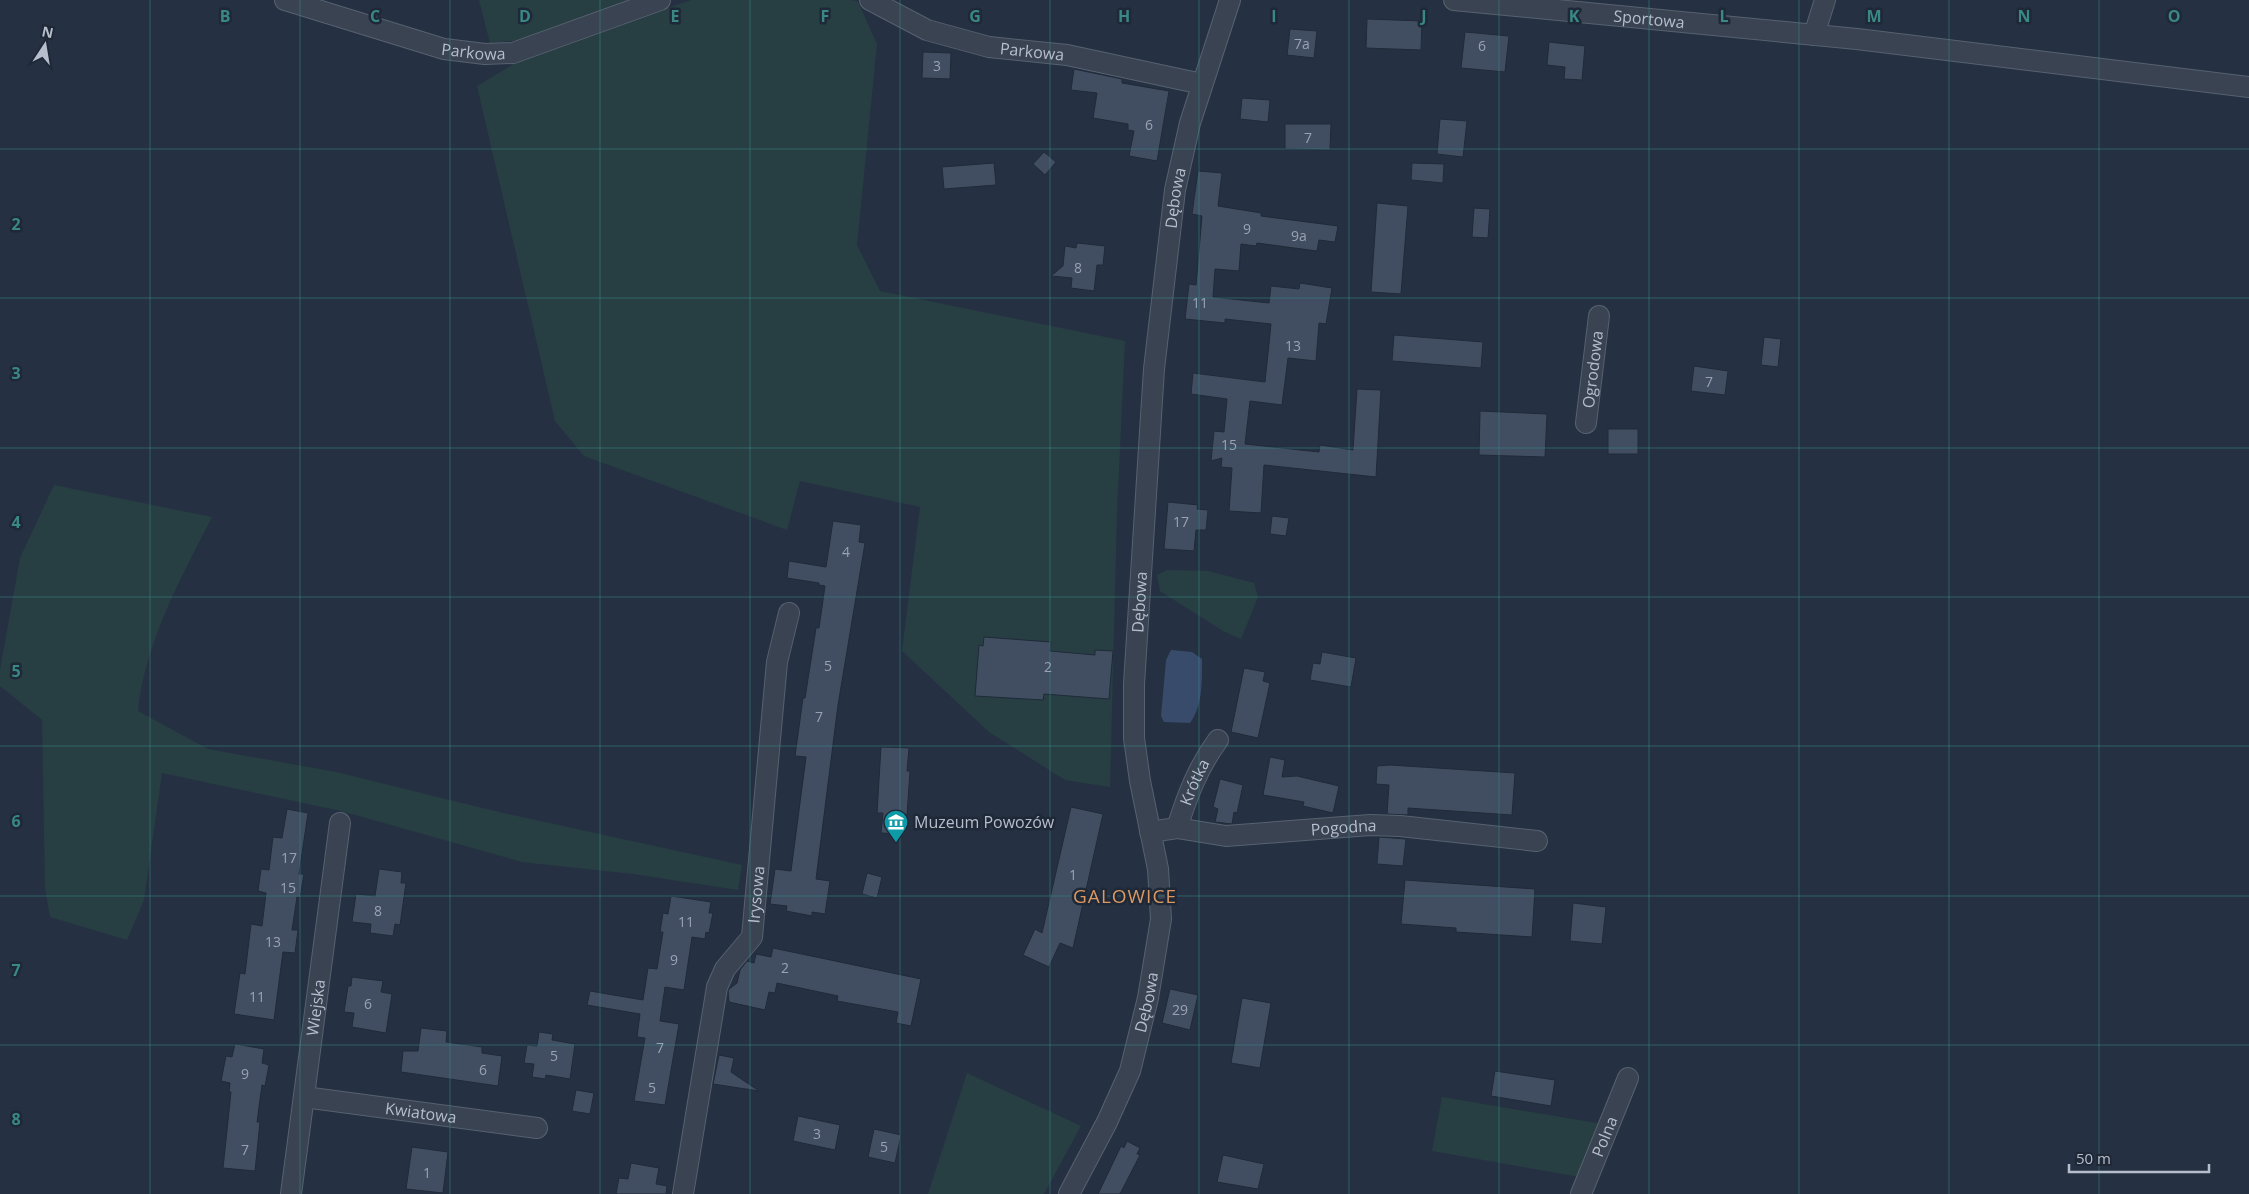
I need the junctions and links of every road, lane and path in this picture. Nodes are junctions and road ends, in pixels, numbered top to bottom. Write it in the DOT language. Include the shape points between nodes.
graph roads {
  1 [pos="285,0"];
  2 [pos="660,0"];
  3 [pos="870,0"];
  4 [pos="1230,0"];
  5 [pos="1454,0"];
  6 [pos="1824,0"];
  7 [pos="1814,35"];
  8 [pos="1202,84"];
  9 [pos="2249,87"];
  10 [pos="1599,316"];
  11 [pos="1586,423"];
  12 [pos="789,613"];
  13 [pos="1218,740"];
  14 [pos="340,823"];
  15 [pos="1177,828"];
  16 [pos="1150,832"];
  17 [pos="1537,841"];
  18 [pos="1628,1078"];
  19 [pos="304,1097"];
  20 [pos="537,1128"];
  21 [pos="291,1194"];
  22 [pos="684,1194"];
  23 [pos="1069,1194"];
  24 [pos="1581,1194"];
  1 -- 2 [label="street, Parkowa" via="444,49 485,54 513,53"];
  3 -- 8 [label="street, Parkowa" via="927,30 989,47 1067,56"];
  4 -- 8 [label="street, Dębowa"];
  5 -- 7 [label="street, Sportowa"];
  6 -- 7 [label="street"];
  7 -- 9 [label="street, Sportowa"];
  8 -- 16 [label="street, Dębowa" via="1175,190 1154,369 1134,684 1134,738"];
  10 -- 11 [label="street, Ogrodowa"];
  12 -- 22 [label="street, Irysowa" via="777,662 752,936 726,968 717,987"];
  13 -- 15 [label="street, Krótka" via="1203,760"];
  14 -- 19 [label="street, Wiejska"];
  15 -- 16 [label="street, Pogodna"];
  15 -- 17 [label="street, Pogodna" via="1226,836 1370,825 1400,826"];
  16 -- 23 [label="street, Dębowa" via="1158,869 1162,919 1148,998 1130,1071"];
  18 -- 24 [label="street, Polna"];
  19 -- 20 [label="street, Kwiatowa"];
  19 -- 21 [label="street, Wiejska"];
}
